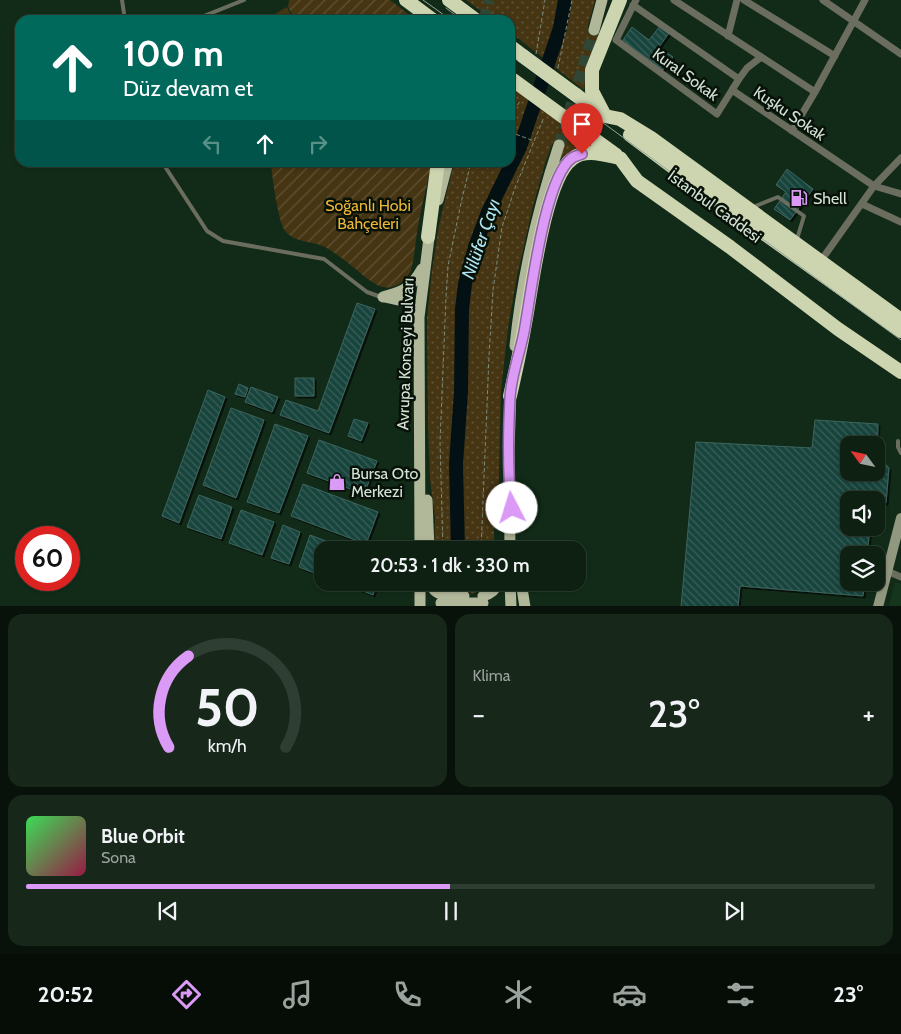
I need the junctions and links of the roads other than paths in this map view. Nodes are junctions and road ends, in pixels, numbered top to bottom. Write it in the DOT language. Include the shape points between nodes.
graph roads {
  1 [pos="122,0"];
  2 [pos="244,0"];
  3 [pos="406,0"];
  4 [pos="449,0"];
  5 [pos="602,0"];
  6 [pos="674,0"];
  7 [pos="737,0"];
  8 [pos="744,0"];
  9 [pos="823,0"];
  10 [pos="865,0"];
  11 [pos="630,2"];
  12 [pos="124,15"];
  13 [pos="206,15"];
  14 [pos="426,15"];
  15 [pos="469,15"];
  16 [pos="854,21"];
  17 [pos="594,30"];
  18 [pos="728,36"];
  19 [pos="515,50"];
  20 [pos="901,54"];
  21 [pos="835,56"];
  22 [pos="760,58"];
  23 [pos="739,79"];
  24 [pos="515,80"];
  25 [pos="732,90"];
  26 [pos="815,92"];
  27 [pos="605,116"];
  28 [pos="792,131"];
  29 [pos="558,145"];
  30 [pos="620,158"];
  31 [pos="899,161"];
  32 [pos="165,167"];
  33 [pos="437,167"];
  34 [pos="447,167"];
  35 [pos="874,186"];
  36 [pos="901,194"];
  37 [pos="862,204"];
  38 [pos="748,209"];
  39 [pos="901,222"];
  40 [pos="428,237"];
  41 [pos="795,244"];
  42 [pos="820,262"];
  43 [pos="425,263"];
  44 [pos="383,297"];
  45 [pos="419,317"];
  46 [pos="901,320"];
  47 [pos="901,331"];
  48 [pos="901,363"];
  49 [pos="901,372"];
  50 [pos="510,396"];
  51 [pos="419,404"];
  52 [pos="898,441"];
  53 [pos="901,453"];
  54 [pos="510,493"];
  55 [pos="901,518"];
  56 [pos="420,541"];
  57 [pos="429,541"];
  58 [pos="505,541"];
  59 [pos="510,541"];
  60 [pos="516,541"];
  61 [pos="888,570"];
  62 [pos="901,576"];
  63 [pos="420,591"];
  64 [pos="493,591"];
  65 [pos="510,591"];
  66 [pos="522,591"];
  67 [pos="440,601"];
  68 [pos="485,602"];
  69 [pos="420,606"];
  70 [pos="511,606"];
  71 [pos="524,606"];
  72 [pos="878,606"];
  1 -- 12 [label="lane"];
  2 -- 13 [label="lane"];
  3 -- 14 [label="highway"];
  4 -- 15 [label="highway"];
  5 -- 17 [label="main road"];
  6 -- 18 [label="street"];
  7 -- 18 [label="street"];
  8 -- 21 [label="street"];
  9 -- 16 [label="street"];
  10 -- 16 [label="street"];
  11 -- 23 [label="street, Kuşku Sokak"];
  11 -- 25 [label="street, Kural Sokak" via="616,40 717,114"];
  11 -- 27 [label="highway" via="592,70 592,91"];
  16 -- 20 [label="street"];
  16 -- 21 [label="street"];
  18 -- 22 [label="street"];
  19 -- 27 [label="highway, İstanbul Caddesi, bridge"];
  21 -- 26 [label="street"];
  22 -- 23 [label="street"];
  22 -- 26 [label="street"];
  23 -- 25 [label="street, Kuşku Sokak"];
  24 -- 30 [label="highway, İstanbul Caddesi, bridge"];
  25 -- 28 [label="street, Kuşku Sokak"];
  26 -- 28 [label="street"];
  27 -- 38 [label="highway" via="620,119 637,129"];
  27 -- 47 [label="highway, İstanbul Caddesi"];
  28 -- 35 [label="street, Kuşku Sokak"];
  29 -- 50 [label="main road" via="526,266"];
  30 -- 48 [label="highway, İstanbul Caddesi"];
  30 -- 49 [label="highway" via="638,181"];
  30 -- 50 [label="highway" via="593,153 571,159 554,189 535,266"];
  31 -- 35 [label="street"];
  32 -- 44 [label="lane" via="207,231 223,241 324,259 367,292"];
  33 -- 40 [label="highway"];
  34 -- 40 [label="main road, Avrupa Konseyi Bulvarı"];
  35 -- 36 [label="street, Kuşku Sokak"];
  35 -- 37 [label="street"];
  37 -- 39 [label="street"];
  37 -- 42 [label="street"];
  38 -- 41 [label="highway"];
  38 -- 41 [label="lane" via="778,197 804,216"];
  40 -- 43 [label="main road, Avrupa Konseyi Bulvarı"];
  41 -- 42 [label="highway"];
  42 -- 46 [label="highway"];
  43 -- 44 [label="main road" via="415,282 404,290"];
  43 -- 45 [label="main road, Avrupa Konseyi Bulvarı"];
  44 -- 45 [label="main road" via="410,304"];
  45 -- 51 [label="main road, Avrupa Konseyi Bulvarı"];
  50 -- 54 [label="main road"];
  51 -- 56 [label="main road, Avrupa Konseyi Bulvarı"];
  51 -- 57 [label="main road" via="425,446"];
  52 -- 53 [label="lane"];
  54 -- 58 [label="main road"];
  54 -- 59 [label="main road"];
  54 -- 60 [label="main road"];
  55 -- 61 [label="main road"];
  61 -- 62 [label="street"];
  61 -- 72 [label="main road"];
  63 -- 69 [label="main road"];
  64 -- 68 [label="main road"];
  65 -- 70 [label="main road"];
  66 -- 71 [label="main road"];
  67 -- 68 [label="main road, bridge"];
}
